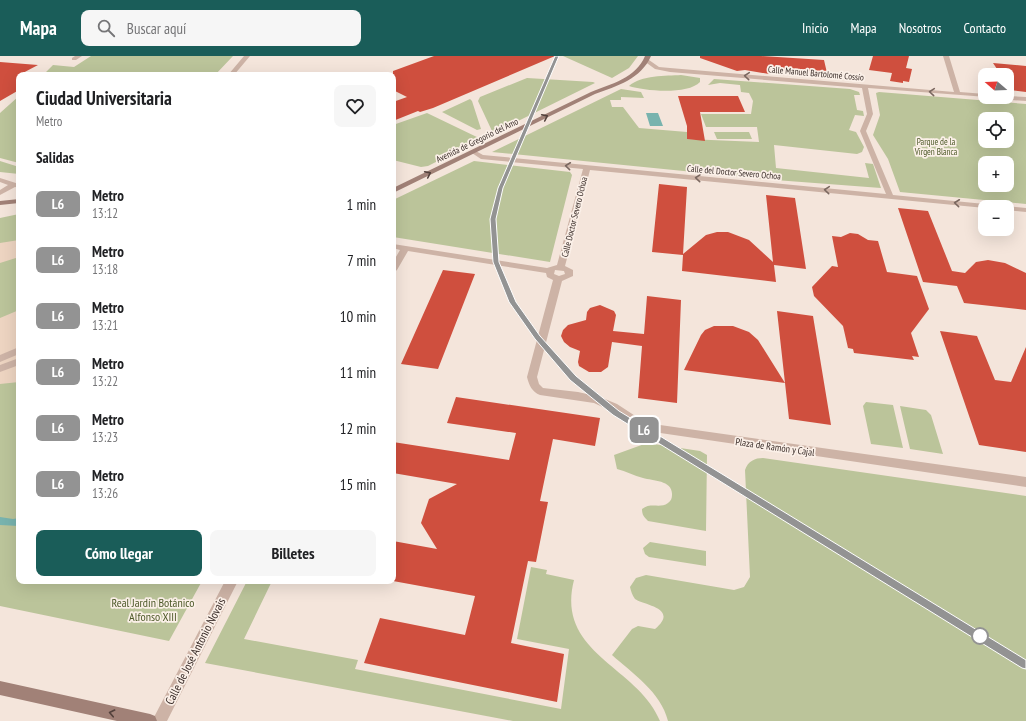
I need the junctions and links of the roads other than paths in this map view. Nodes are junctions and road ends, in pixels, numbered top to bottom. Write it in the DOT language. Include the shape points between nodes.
graph roads {
  1 [pos="247,56"];
  2 [pos="946,56"];
  3 [pos="648,59"];
  4 [pos="234,72"];
  5 [pos="865,86"];
  6 [pos="958,94"];
  7 [pos="978,95"];
  8 [pos="1014,98"];
  9 [pos="1026,99"];
  10 [pos="474,152"];
  11 [pos="587,168"];
  12 [pos="0,180"];
  13 [pos="16,186"];
  14 [pos="396,191"];
  15 [pos="0,193"];
  16 [pos="890,196"];
  17 [pos="16,201"];
  18 [pos="0,203"];
  19 [pos="978,205"];
  20 [pos="1014,209"];
  21 [pos="1026,210"];
  22 [pos="396,246"];
  23 [pos="405,248"];
  24 [pos="396,264"];
  25 [pos="562,267"];
  26 [pos="550,271"];
  27 [pos="558,279"];
  28 [pos="16,351"];
  29 [pos="0,359"];
  30 [pos="16,362"];
  31 [pos="0,369"];
  32 [pos="1026,482"];
  33 [pos="230,584"];
  34 [pos="0,688"];
  35 [pos="150,721"];
  36 [pos="159,721"];
  1 -- 4 [label="street"];
  2 -- 6 [label="street"];
  5 -- 3 [label="street, Calle Manuel Bartolomé Cossío, one-way" via="670,70 657,68"];
  10 -- 3 [label="street, Avenida de Gregorio del Amo, one-way" via="635,74"];
  6 -- 5 [label="street, Calle Manuel Bartolomé Cossío, one-way"];
  5 -- 16 [label="street" via="870,114 863,131"];
  6 -- 7 [label="street, Calle Manuel Bartolomé Cossío"];
  8 -- 9 [label="street"];
  11 -- 10 [label="street, Calle del Doctor Severo Ochoa, one-way" via="481,157"];
  14 -- 10 [label="street, Avenida de Gregorio del Amo, one-way"];
  16 -- 11 [label="street, Calle del Doctor Severo Ochoa, one-way"];
  11 -- 25 [label="street, Calle Doctor Severo Ochoa"];
  12 -- 13 [label="street"];
  13 -- 15 [label="street"];
  19 -- 16 [label="street, Calle del Doctor Severo Ochoa, one-way"];
  17 -- 18 [label="street"];
  20 -- 21 [label="street"];
  22 -- 23 [label="street"];
  23 -- 24 [label="street"];
  23 -- 26 [label="street"];
  25 -- 26 [label="street" via="555,267"];
  25 -- 27 [label="street, Calle Doctor Severo Ochoa" via="569,270 570,274"];
  26 -- 27 [label="street" via="550,275"];
  27 -- 32 [label="street, Plaza de Ramón y Cajal" via="532,377 534,385 540,390 594,400 613,407 644,427"];
  28 -- 29 [label="street"];
  30 -- 31 [label="street"];
  33 -- 36 [label="street, Calle de José Antonio Novais"];
  35 -- 34 [label="street, one-way"];
}
